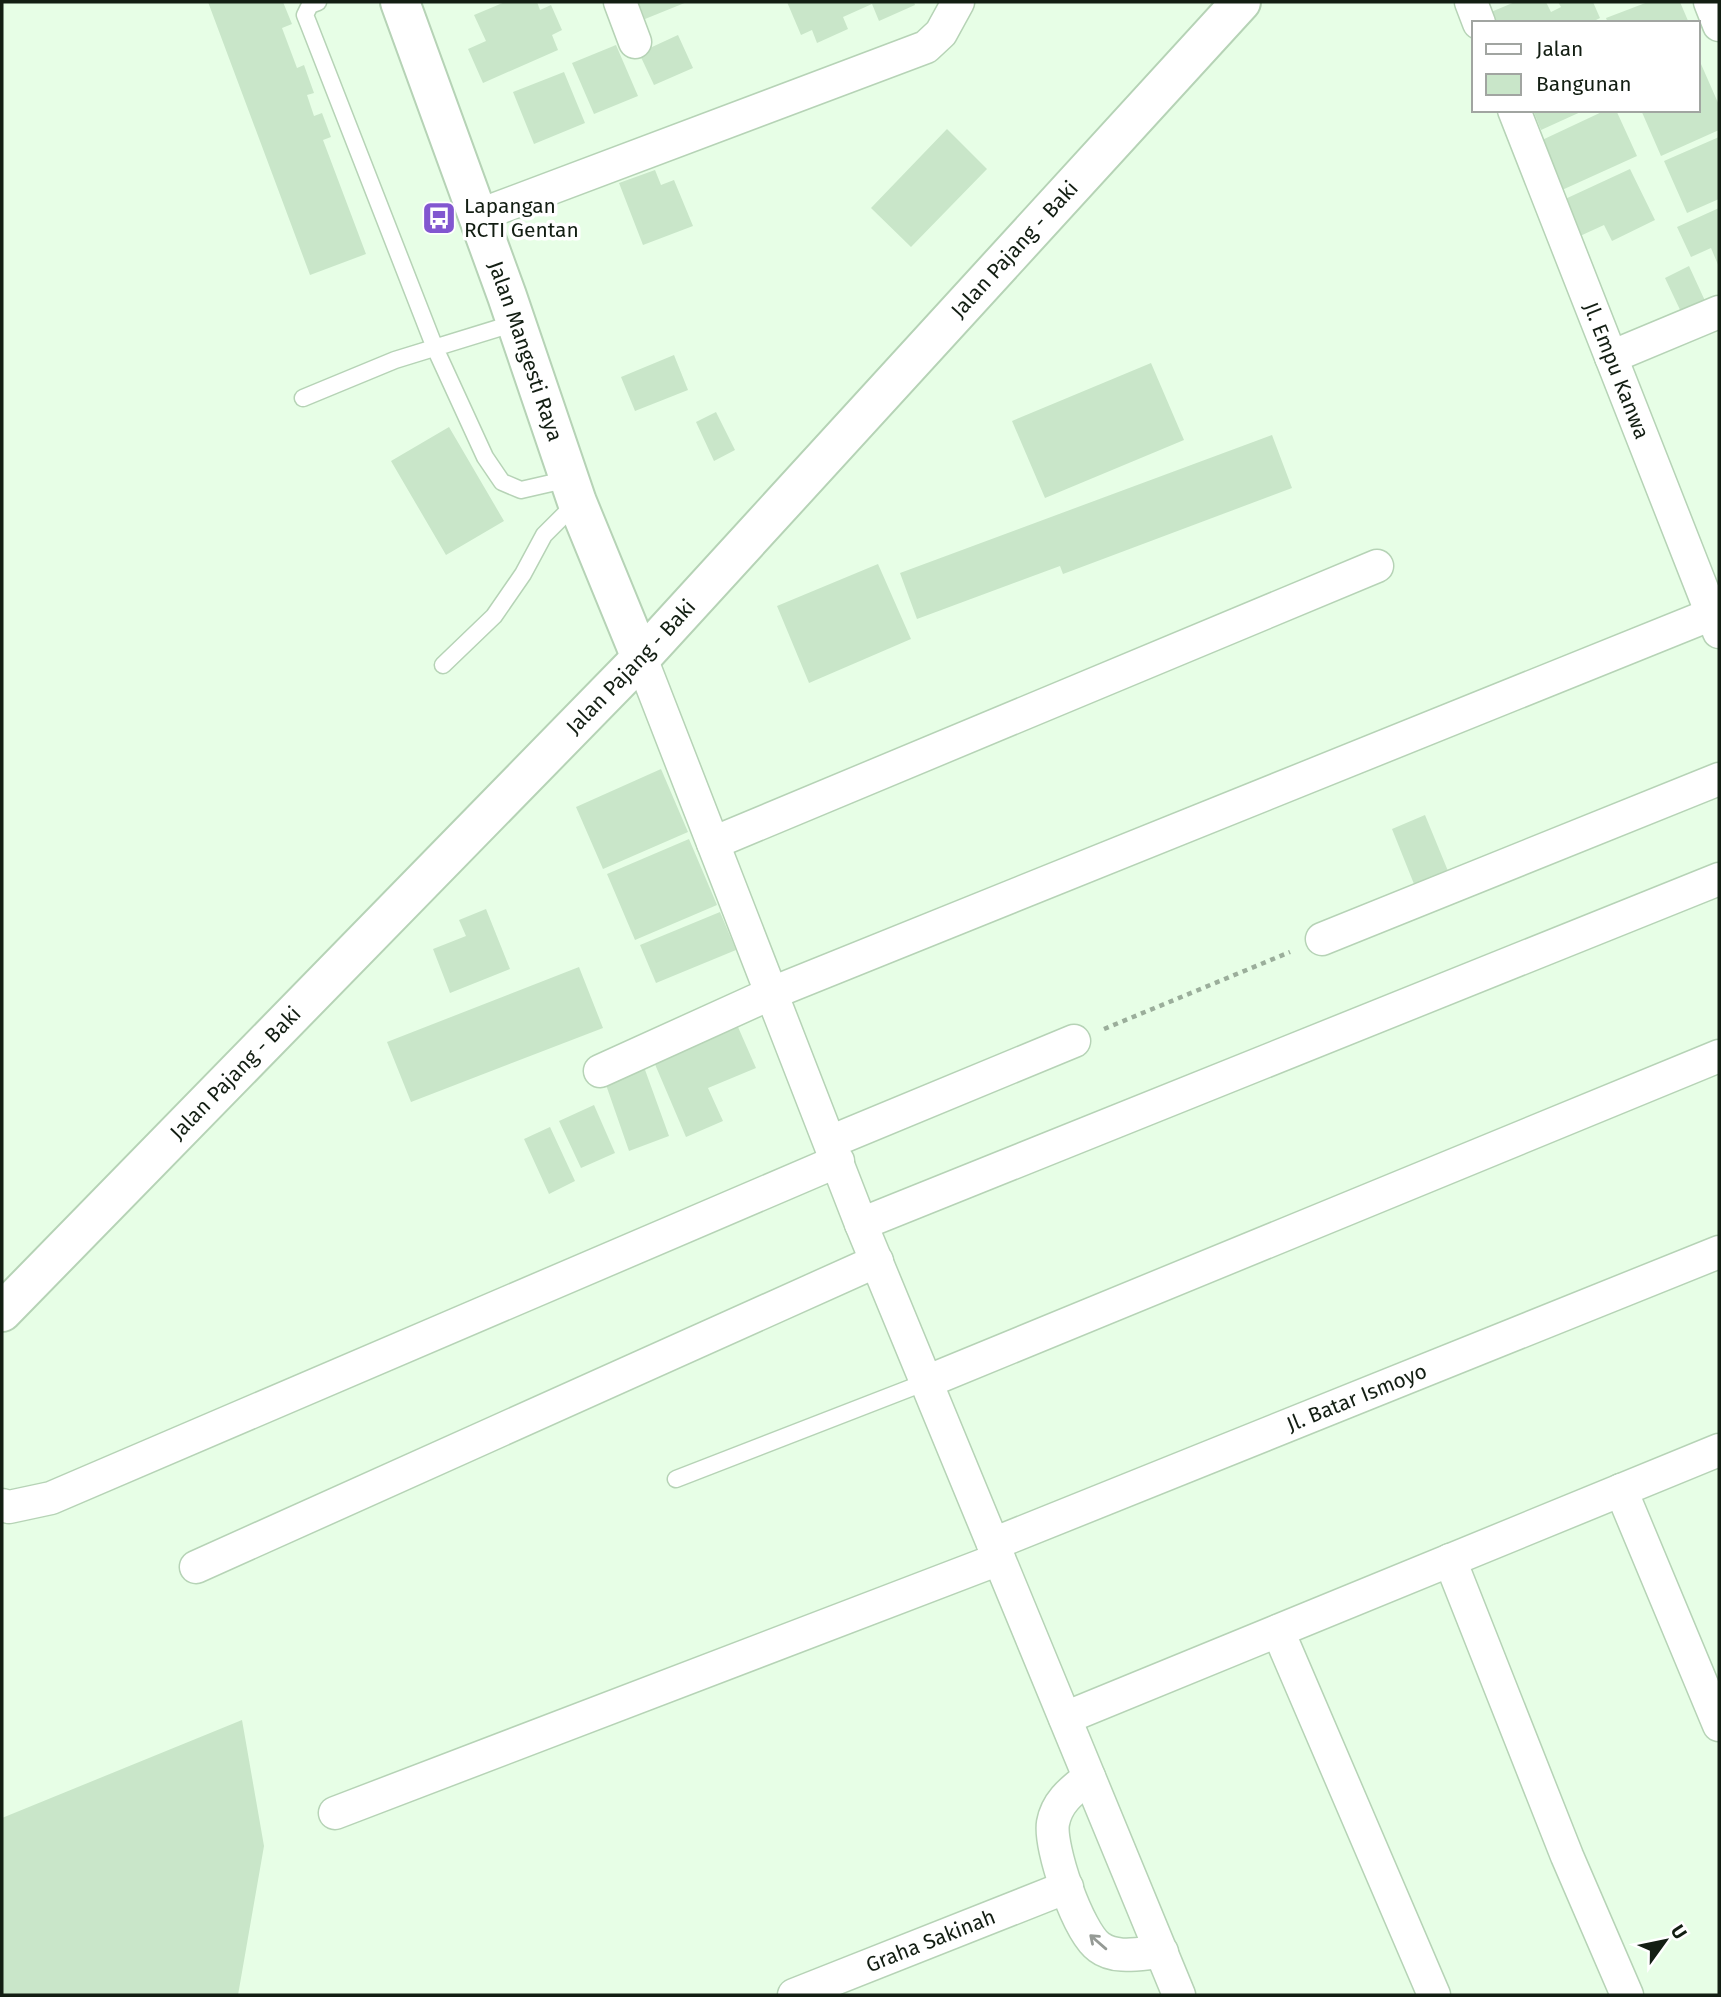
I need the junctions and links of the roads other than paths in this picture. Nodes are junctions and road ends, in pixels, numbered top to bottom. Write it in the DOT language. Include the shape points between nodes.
graph roads {
  1 [pos="318,2"];
  2 [pos="400,2"];
  3 [pos="620,2"];
  4 [pos="958,2"];
  5 [pos="1241,2"];
  6 [pos="1471,2"];
  7 [pos="1710,2"];
  8 [pos="1478,21"];
  9 [pos="1719,25"];
  10 [pos="635,42"];
  11 [pos="1515,112"];
  12 [pos="478,216"];
  13 [pos="1719,312"];
  14 [pos="515,323"];
  15 [pos="435,348"];
  16 [pos="1611,357"];
  17 [pos="303,398"];
  18 [pos="573,491"];
  19 [pos="1377,566"];
  20 [pos="1716,623"];
  21 [pos="641,658"];
  22 [pos="443,664"];
  23 [pos="1719,779"];
  24 [pos="713,843"];
  25 [pos="1719,878"];
  26 [pos="1322,939"];
  27 [pos="772,993"];
  28 [pos="1074,1041"];
  29 [pos="1719,1056"];
  30 [pos="600,1071"];
  31 [pos="834,1151"];
  32 [pos="862,1224"];
  33 [pos="1719,1252"];
  34 [pos="877,1261"];
  35 [pos="2,1312"];
  36 [pos="926,1382"];
  37 [pos="1719,1450"];
  38 [pos="676,1479"];
  39 [pos="1620,1490"];
  40 [pos="2,1505"];
  41 [pos="996,1551"];
  42 [pos="1450,1560"];
  43 [pos="196,1567"];
  44 [pos="1278,1631"];
  45 [pos="1065,1718"];
  46 [pos="1719,1725"];
  47 [pos="1089,1777"];
  48 [pos="335,1813"];
  49 [pos="1068,1887"];
  50 [pos="1162,1952"];
  51 [pos="794,1995"];
  52 [pos="1179,1995"];
  53 [pos="1434,1995"];
  54 [pos="1627,1995"];
  1 -- 15 [label="lane" via="310,5 305,15"];
  2 -- 12 [label="main road, Jalan Mangesti Raya"];
  3 -- 10 [label="street"];
  4 -- 12 [label="street" via="926,47"];
  5 -- 21 [label="main road, Jalan Pajang - Baki"];
  6 -- 8 [label="street"];
  7 -- 9 [label="street"];
  11 -- 16 [label="street, Jl. Empu Kanwa"];
  12 -- 14 [label="main road, Jalan Mangesti Raya"];
  13 -- 16 [label="street"];
  14 -- 15 [label="lane"];
  14 -- 18 [label="main road, Jalan Mangesti Raya"];
  15 -- 17 [label="lane"];
  15 -- 18 [label="lane" via="485,457 502,482 521,490"];
  16 -- 20 [label="street, Jl. Empu Kanwa"];
  18 -- 21 [label="main road, Jalan Mangesti Raya"];
  18 -- 22 [label="lane" via="494,616"];
  19 -- 24 [label="street"];
  20 -- 27 [label="street"];
  21 -- 24 [label="street"];
  21 -- 35 [label="main road, Jalan Pajang - Baki"];
  23 -- 26 [label="street"];
  24 -- 27 [label="street"];
  25 -- 32 [label="street"];
  27 -- 30 [label="street"];
  27 -- 31 [label="street"];
  28 -- 31 [label="street"];
  29 -- 36 [label="street"];
  31 -- 32 [label="street"];
  31 -- 40 [label="street" via="51,1497"];
  32 -- 34 [label="street"];
  33 -- 41 [label="street, Jl. Batar Ismoyo"];
  34 -- 36 [label="street"];
  34 -- 43 [label="street"];
  36 -- 38 [label="lane"];
  36 -- 41 [label="street"];
  37 -- 39 [label="street"];
  39 -- 42 [label="street"];
  39 -- 46 [label="street"];
  41 -- 45 [label="street"];
  41 -- 48 [label="street, Jl. Batar Ismoyo"];
  42 -- 44 [label="street"];
  42 -- 54 [label="street"];
  44 -- 45 [label="street"];
  44 -- 53 [label="street"];
  45 -- 47 [label="street"];
  47 -- 49 [label="street" via="1062,1800 1053,1823 1056,1858"];
  47 -- 50 [label="street"];
  50 -- 49 [label="street, one-way" via="1119,1955 1098,1947 1083,1926"];
  49 -- 51 [label="street, Graha Sakinah"];
  50 -- 52 [label="street"];
}
